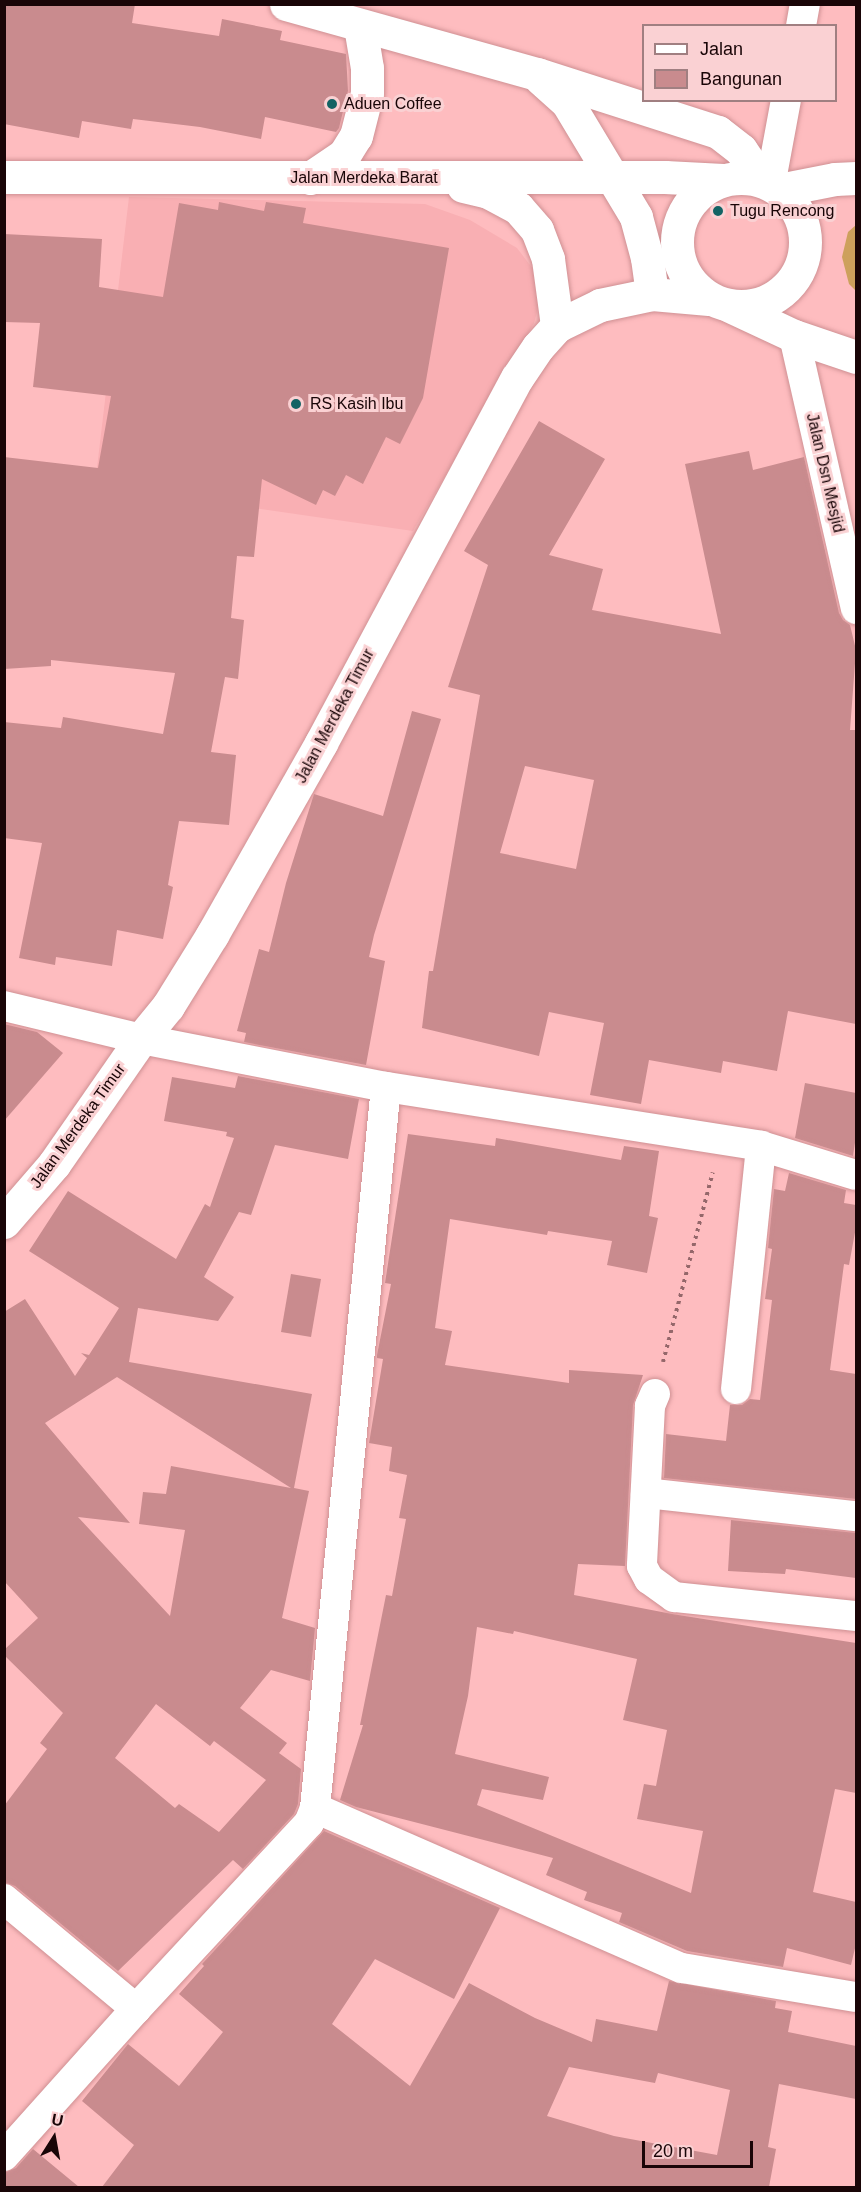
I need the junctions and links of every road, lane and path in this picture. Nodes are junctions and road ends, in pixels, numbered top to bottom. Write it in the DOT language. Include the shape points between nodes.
graph roads {
  1 [pos="286,4"];
  2 [pos="805,4"];
  3 [pos="352,17"];
  4 [pos="801,24"];
  5 [pos="537,74"];
  6 [pos="786,102"];
  7 [pos="4,177"];
  8 [pos="310,178"];
  9 [pos="426,178"];
  10 [pos="614,178"];
  11 [pos="856,178"];
  12 [pos="723,180"];
  13 [pos="770,186"];
  14 [pos="652,294"];
  15 [pos="719,302"];
  16 [pos="557,326"];
  17 [pos="794,336"];
  18 [pos="856,357"];
  19 [pos="856,609"];
  20 [pos="4,1005"];
  21 [pos="141,1039"];
  22 [pos="386,1087"];
  23 [pos="722,1140"];
  24 [pos="760,1146"];
  25 [pos="856,1175"];
  26 [pos="4,1222"];
  27 [pos="736,1389"];
  28 [pos="655,1394"];
  29 [pos="646,1493"];
  30 [pos="856,1516"];
  31 [pos="856,1616"];
  32 [pos="315,1808"];
  33 [pos="4,1899"];
  34 [pos="856,1997"];
  35 [pos="136,2009"];
  36 [pos="4,2156"];
  1 -- 3 [label="main road"];
  2 -- 4 [label="street"];
  3 -- 5 [label="main road"];
  3 -- 8 [label="main road" via="367,68 367,93 356,136 344,155"];
  5 -- 10 [label="main road" via="567,102"];
  5 -- 13 [label="main road" via="718,132 741,150"];
  6 -- 13 [label="street"];
  7 -- 8 [label="main road, Jalan Merdeka Barat"];
  8 -- 9 [label="main road, Jalan Merdeka Barat"];
  9 -- 10 [label="main road, Jalan Merdeka Barat"];
  9 -- 16 [label="main road" via="488,192 518,208 537,230 548,260"];
  10 -- 12 [label="main road, Jalan Merdeka Barat"];
  10 -- 14 [label="main road" via="636,217"];
  11 -- 13 [label="main road"];
  12 -- 13 [label="main road" via="744,178"];
  12 -- 15 [label="main road" via="703,189 688,205 678,224 676,245 680,266 692,285"];
  13 -- 15 [label="main road" via="794,204 802,221 806,240 804,260 796,278 766,303"];
  14 -- 15 [label="main road, Jalan Merdeka Timur"];
  14 -- 16 [label="main road, Jalan Merdeka Timur" via="600,305"];
  15 -- 17 [label="main road"];
  16 -- 21 [label="main road, Jalan Merdeka Timur" via="517,378 254,864 168,1006"];
  17 -- 18 [label="main road"];
  17 -- 19 [label="street, Jalan Dsn Mesjid"];
  20 -- 21 [label="street"];
  21 -- 22 [label="street"];
  21 -- 26 [label="main road, Jalan Merdeka Timur" via="54,1164"];
  22 -- 23 [label="street"];
  22 -- 32 [label="street"];
  23 -- 24 [label="street"];
  23 -- 28 [label="path"];
  24 -- 25 [label="street"];
  24 -- 27 [label="street"];
  28 -- 29 [label="street" via="650,1406"];
  29 -- 30 [label="street"];
  29 -- 31 [label="street" via="642,1566 659,1589 674,1597"];
  32 -- 34 [label="street" via="682,1968"];
  32 -- 35 [label="street" via="309,1822"];
  33 -- 35 [label="street"];
  35 -- 36 [label="street"];
}
